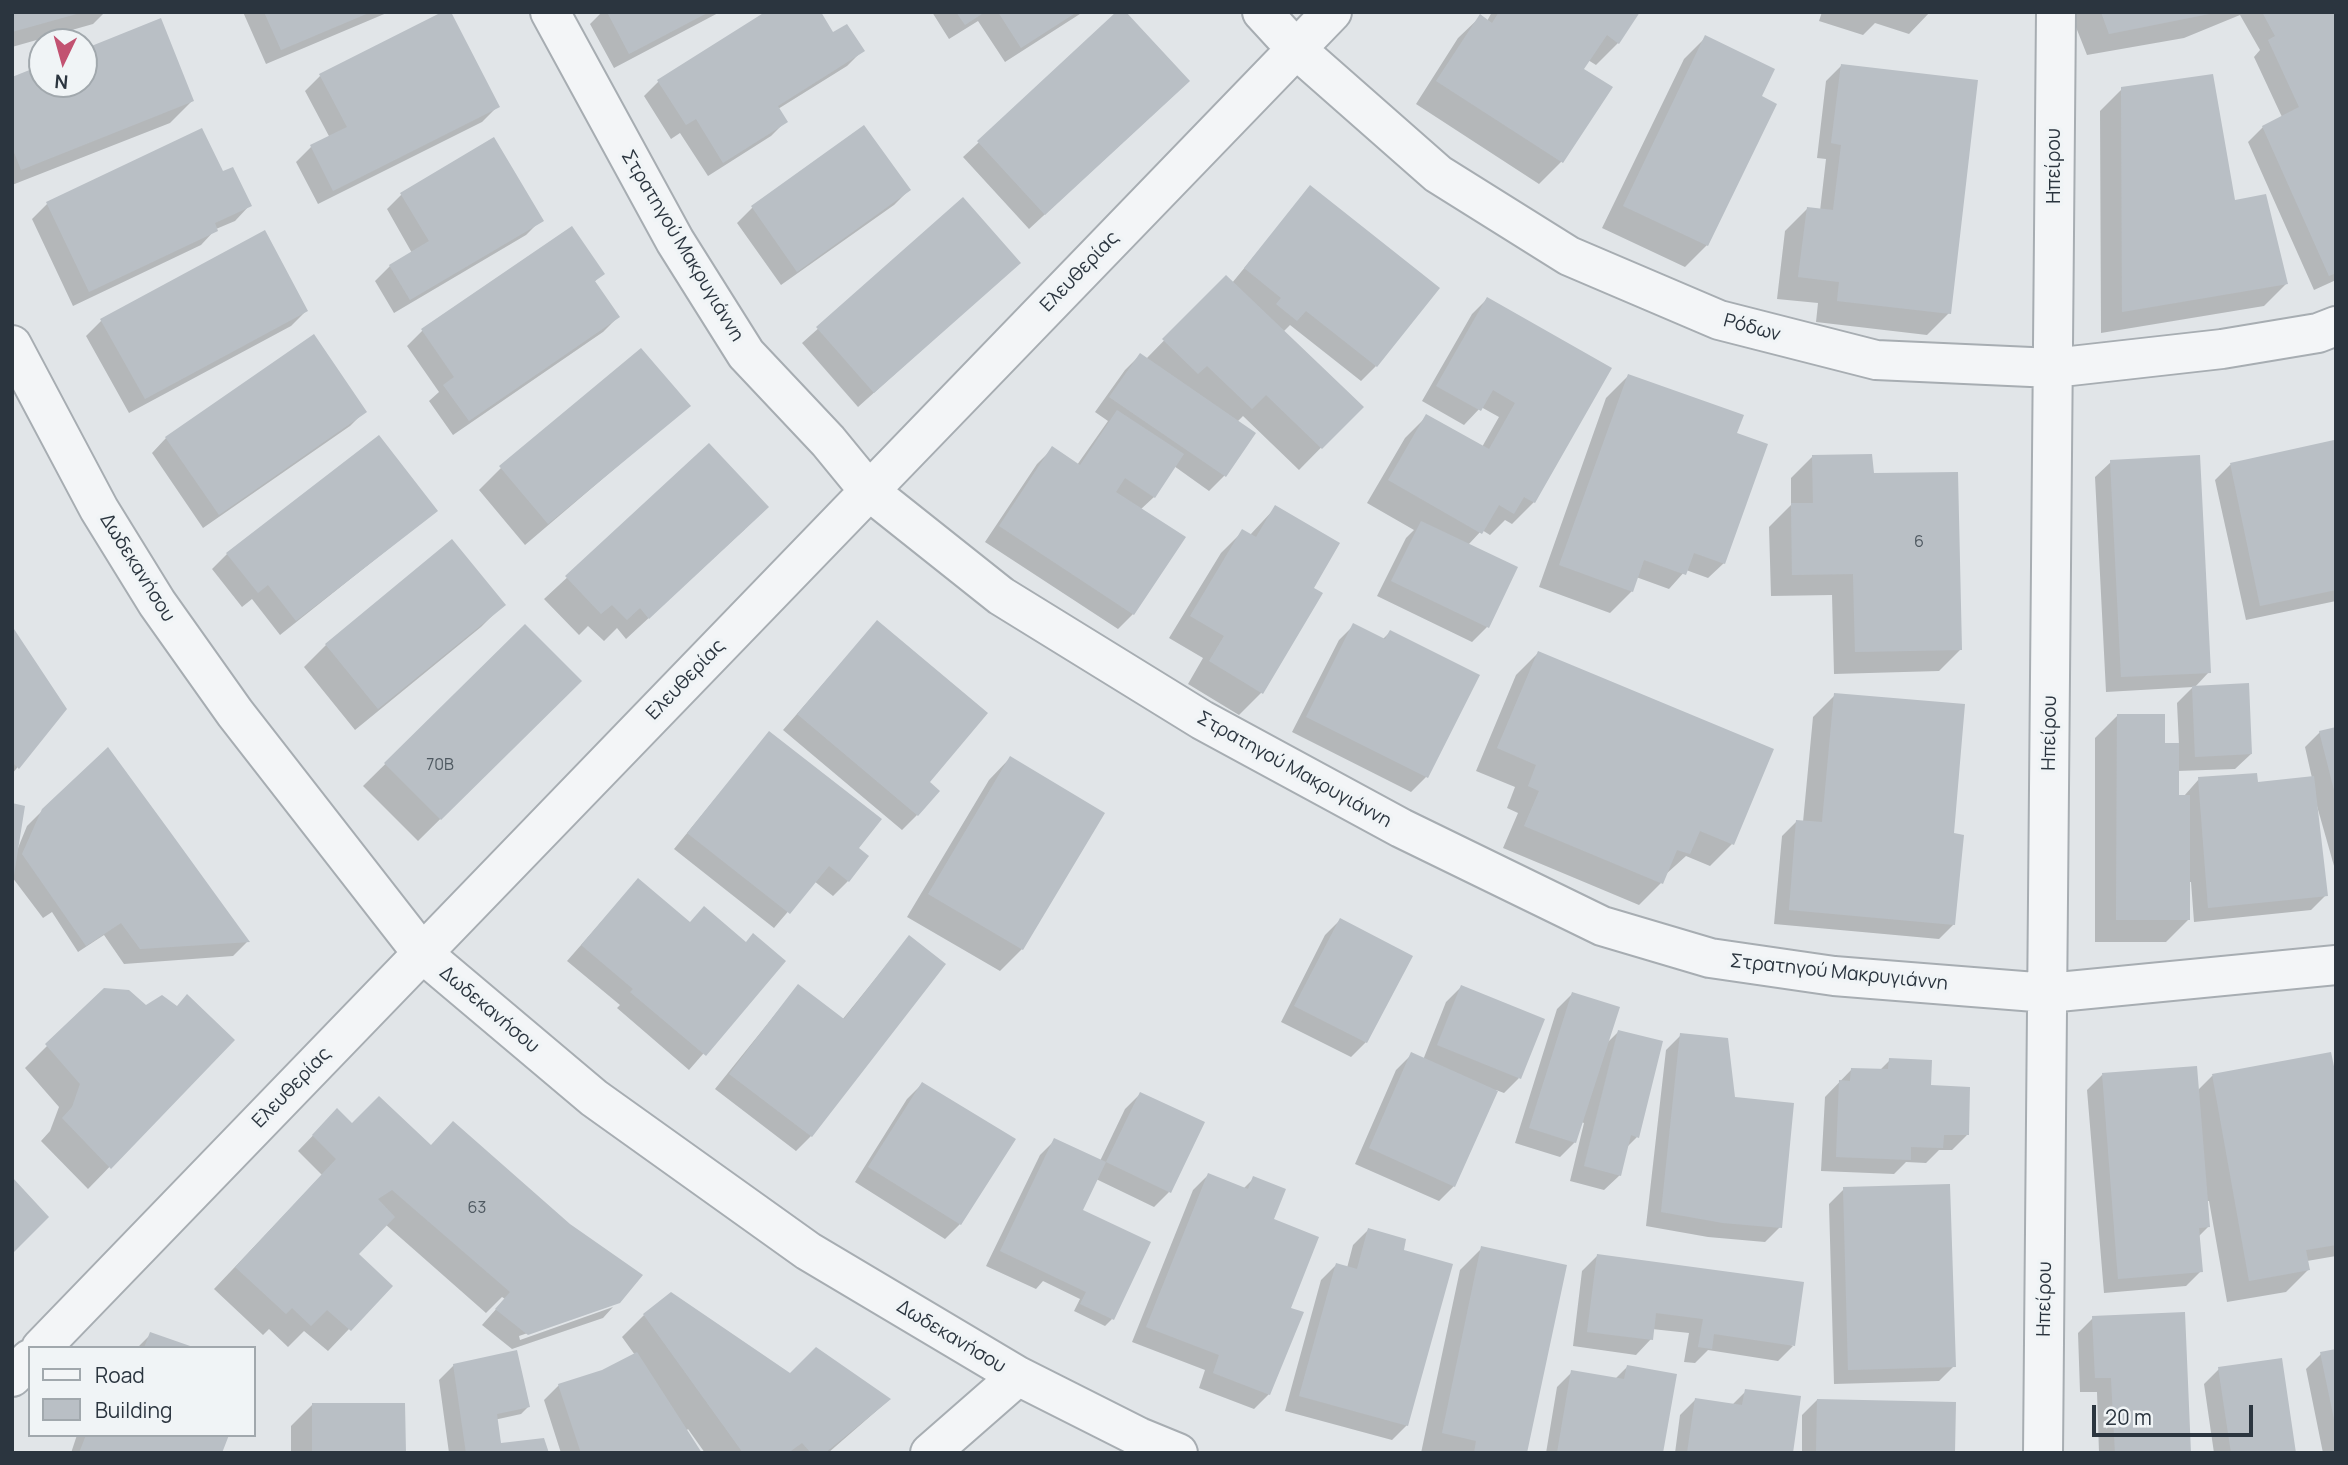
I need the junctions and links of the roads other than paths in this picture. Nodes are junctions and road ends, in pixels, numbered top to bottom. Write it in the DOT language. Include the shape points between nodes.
graph roads {
  1 [pos="550,12"];
  2 [pos="1262,12"];
  3 [pos="1332,12"];
  4 [pos="2056,12"];
  5 [pos="1296,49"];
  6 [pos="2336,326"];
  7 [pos="2053,368"];
  8 [pos="17,369"];
  9 [pos="869,491"];
  10 [pos="422,953"];
  11 [pos="2336,965"];
  12 [pos="2048,993"];
  13 [pos="43,1346"];
  14 [pos="28,1361"];
  15 [pos="1018,1376"];
  16 [pos="12,1377"];
  17 [pos="930,1453"];
  18 [pos="1178,1453"];
  19 [pos="2043,1453"];
  1 -- 9 [label="street, Στρατηγού Μακρυγιάννη" via="675,241 746,354"];
  2 -- 5 [label="street, Ρόδων"];
  3 -- 5 [label="street, Ελευθερίας"];
  4 -- 7 [label="street, Ηπείρου"];
  5 -- 7 [label="street, Ρόδων" via="1438,174 1569,257 1719,320 1876,360"];
  5 -- 9 [label="street, Ελευθερίας"];
  6 -- 7 [label="street, Ρόδων" via="2222,349"];
  7 -- 12 [label="street, Ηπείρου"];
  8 -- 10 [label="street, Δωδεκανήσου" via="156,603 235,713"];
  9 -- 10 [label="street, Ελευθερίας"];
  9 -- 12 [label="street, Στρατηγού Μακρυγιάννη" via="1001,596 1202,720 1401,828 1602,926 1724,960 1834,976"];
  10 -- 13 [label="street, Ελευθερίας"];
  10 -- 15 [label="street, Δωδεκανήσου" via="594,1098 808,1251"];
  11 -- 12 [label="street, Στρατηγού Μακρυγιάννη"];
  12 -- 19 [label="street, Ηπείρου"];
  14 -- 16 [label="street"];
  15 -- 17 [label="street"];
  15 -- 18 [label="street, Δωδεκανήσου"];
}
